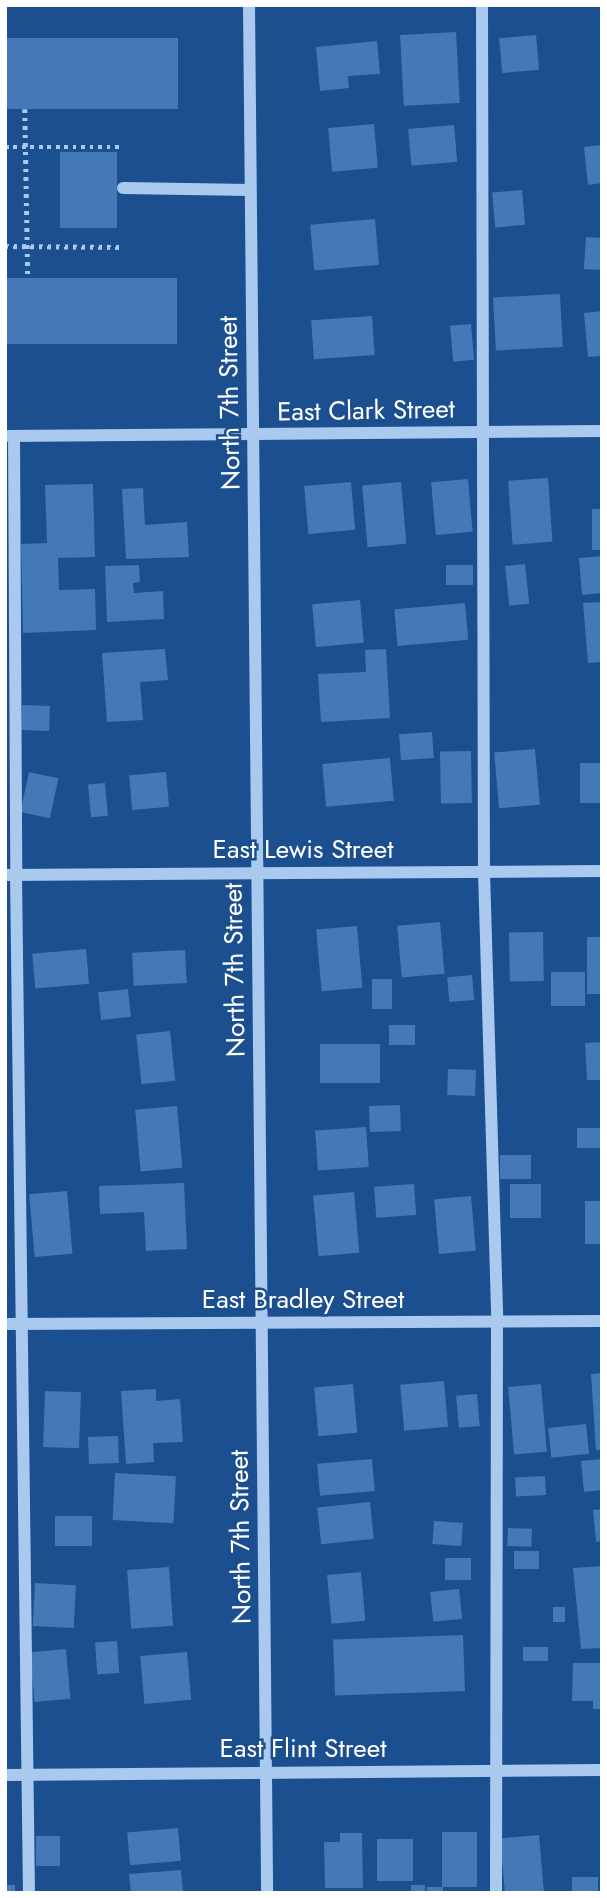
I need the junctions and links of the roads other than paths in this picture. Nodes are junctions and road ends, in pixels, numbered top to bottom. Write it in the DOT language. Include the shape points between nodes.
graph roads {
  1 [pos="249,5"];
  2 [pos="482,5"];
  3 [pos="123,188"];
  4 [pos="250,190"];
  5 [pos="602,431"];
  6 [pos="485,432"];
  7 [pos="253,434"];
  8 [pos="10,436"];
  9 [pos="484,872"];
  10 [pos="602,872"];
  11 [pos="257,873"];
  12 [pos="10,875"];
  13 [pos="496,1321"];
  14 [pos="602,1321"];
  15 [pos="261,1323"];
  16 [pos="5,1324"];
  17 [pos="21,1324"];
  18 [pos="602,1770"];
  19 [pos="495,1771"];
  20 [pos="266,1772"];
  21 [pos="28,1774"];
  22 [pos="5,1775"];
  23 [pos="29,1893"];
  24 [pos="267,1893"];
  25 [pos="496,1893"];
  1 -- 4 [label="street, North 7th Street"];
  2 -- 6 [label="street"];
  3 -- 4 [label="street"];
  4 -- 7 [label="street, North 7th Street"];
  5 -- 6 [label="street, East Clark Street"];
  6 -- 7 [label="street, East Clark Street"];
  6 -- 9 [label="street"];
  7 -- 8 [label="street, East Clark Street"];
  7 -- 11 [label="street, North 7th Street"];
  8 -- 12 [label="street"];
  9 -- 10 [label="street, East Lewis Street"];
  9 -- 11 [label="street, East Lewis Street"];
  9 -- 13 [label="street"];
  11 -- 12 [label="street, East Lewis Street"];
  11 -- 15 [label="street, North 7th Street"];
  12 -- 17 [label="street"];
  13 -- 14 [label="street, East Bradley Street"];
  13 -- 15 [label="street, East Bradley Street"];
  13 -- 19 [label="street"];
  15 -- 17 [label="street, East Bradley Street"];
  15 -- 20 [label="street, North 7th Street"];
  16 -- 17 [label="street, East Bradley Street"];
  17 -- 21 [label="street"];
  18 -- 19 [label="street, East Flint Street"];
  19 -- 20 [label="street, East Flint Street"];
  19 -- 25 [label="street"];
  20 -- 21 [label="street, East Flint Street"];
  20 -- 24 [label="street, North 7th Street"];
  21 -- 22 [label="street, East Flint Street"];
  21 -- 23 [label="street"];
}
